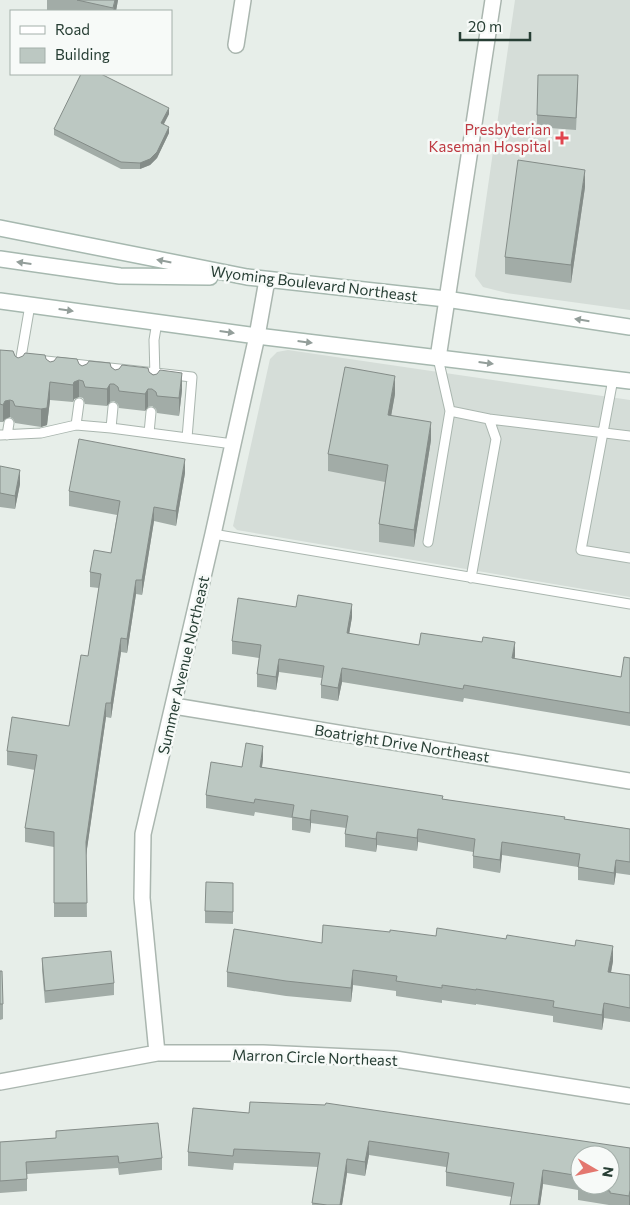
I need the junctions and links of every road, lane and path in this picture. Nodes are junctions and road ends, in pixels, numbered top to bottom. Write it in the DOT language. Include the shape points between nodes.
graph roads {
  1 [pos="243,0"];
  2 [pos="493,0"];
  3 [pos="236,45"];
  4 [pos="0,228"];
  5 [pos="0,259"];
  6 [pos="246,277"];
  7 [pos="266,280"];
  8 [pos="446,299"];
  9 [pos="0,301"];
  10 [pos="30,305"];
  11 [pos="157,322"];
  12 [pos="630,327"];
  13 [pos="257,336"];
  14 [pos="17,358"];
  15 [pos="438,358"];
  16 [pos="52,361"];
  17 [pos="85,365"];
  18 [pos="117,368"];
  19 [pos="19,369"];
  20 [pos="156,372"];
  21 [pos="51,373"];
  22 [pos="83,377"];
  23 [pos="613,378"];
  24 [pos="116,381"];
  25 [pos="630,381"];
  26 [pos="154,386"];
  27 [pos="79,403"];
  28 [pos="113,407"];
  29 [pos="450,411"];
  30 [pos="151,412"];
  31 [pos="488,419"];
  32 [pos="9,423"];
  33 [pos="76,425"];
  34 [pos="111,428"];
  35 [pos="149,432"];
  36 [pos="603,433"];
  37 [pos="4,435"];
  38 [pos="630,436"];
  39 [pos="187,438"];
  40 [pos="233,444"];
  41 [pos="213,534"];
  42 [pos="428,542"];
  43 [pos="630,558"];
  44 [pos="471,578"];
  45 [pos="630,604"];
  46 [pos="174,706"];
  47 [pos="630,781"];
  48 [pos="157,1053"];
  49 [pos="0,1082"];
  50 [pos="630,1096"];
  1 -- 3 [label="street"];
  2 -- 8 [label="street"];
  6 -- 4 [label="street, Wyoming Boulevard Northeast, one-way"];
  6 -- 5 [label="street, one-way" via="120,276"];
  6 -- 7 [label="street, Wyoming Boulevard Northeast"];
  7 -- 8 [label="street, Wyoming Boulevard Northeast"];
  7 -- 13 [label="street, Summer Avenue Northeast"];
  12 -- 8 [label="street, Wyoming Boulevard Northeast, one-way"];
  8 -- 15 [label="street"];
  9 -- 10 [label="street"];
  10 -- 11 [label="street, one-way"];
  10 -- 14 [label="lane"];
  11 -- 13 [label="street, one-way"];
  11 -- 20 [label="lane" via="154,340"];
  13 -- 15 [label="street, one-way"];
  13 -- 40 [label="street, Summer Avenue Northeast"];
  14 -- 16 [label="lane"];
  14 -- 19 [label="lane"];
  15 -- 23 [label="street, one-way"];
  15 -- 29 [label="lane"];
  16 -- 17 [label="lane"];
  16 -- 21 [label="lane"];
  17 -- 18 [label="lane"];
  17 -- 22 [label="lane"];
  18 -- 20 [label="lane"];
  18 -- 24 [label="lane"];
  20 -- 26 [label="lane"];
  20 -- 39 [label="lane" via="192,377"];
  23 -- 25 [label="street"];
  23 -- 36 [label="lane"];
  27 -- 33 [label="lane"];
  28 -- 34 [label="lane"];
  29 -- 31 [label="lane"];
  29 -- 42 [label="lane"];
  30 -- 35 [label="lane"];
  31 -- 36 [label="lane"];
  31 -- 44 [label="lane" via="496,439"];
  32 -- 37 [label="lane"];
  33 -- 34 [label="lane"];
  33 -- 37 [label="lane"];
  34 -- 35 [label="lane"];
  35 -- 39 [label="lane"];
  36 -- 38 [label="lane"];
  36 -- 43 [label="lane" via="581,550"];
  39 -- 40 [label="lane"];
  40 -- 41 [label="street, Summer Avenue Northeast"];
  41 -- 44 [label="lane"];
  41 -- 46 [label="street, Summer Avenue Northeast"];
  44 -- 45 [label="lane"];
  46 -- 47 [label="street, Boatright Drive Northeast"];
  46 -- 48 [label="street, Summer Avenue Northeast" via="143,834 142,898"];
  48 -- 49 [label="street, Marron Circle Northeast"];
  48 -- 50 [label="street, Marron Circle Northeast" via="264,1053 395,1059"];
}
